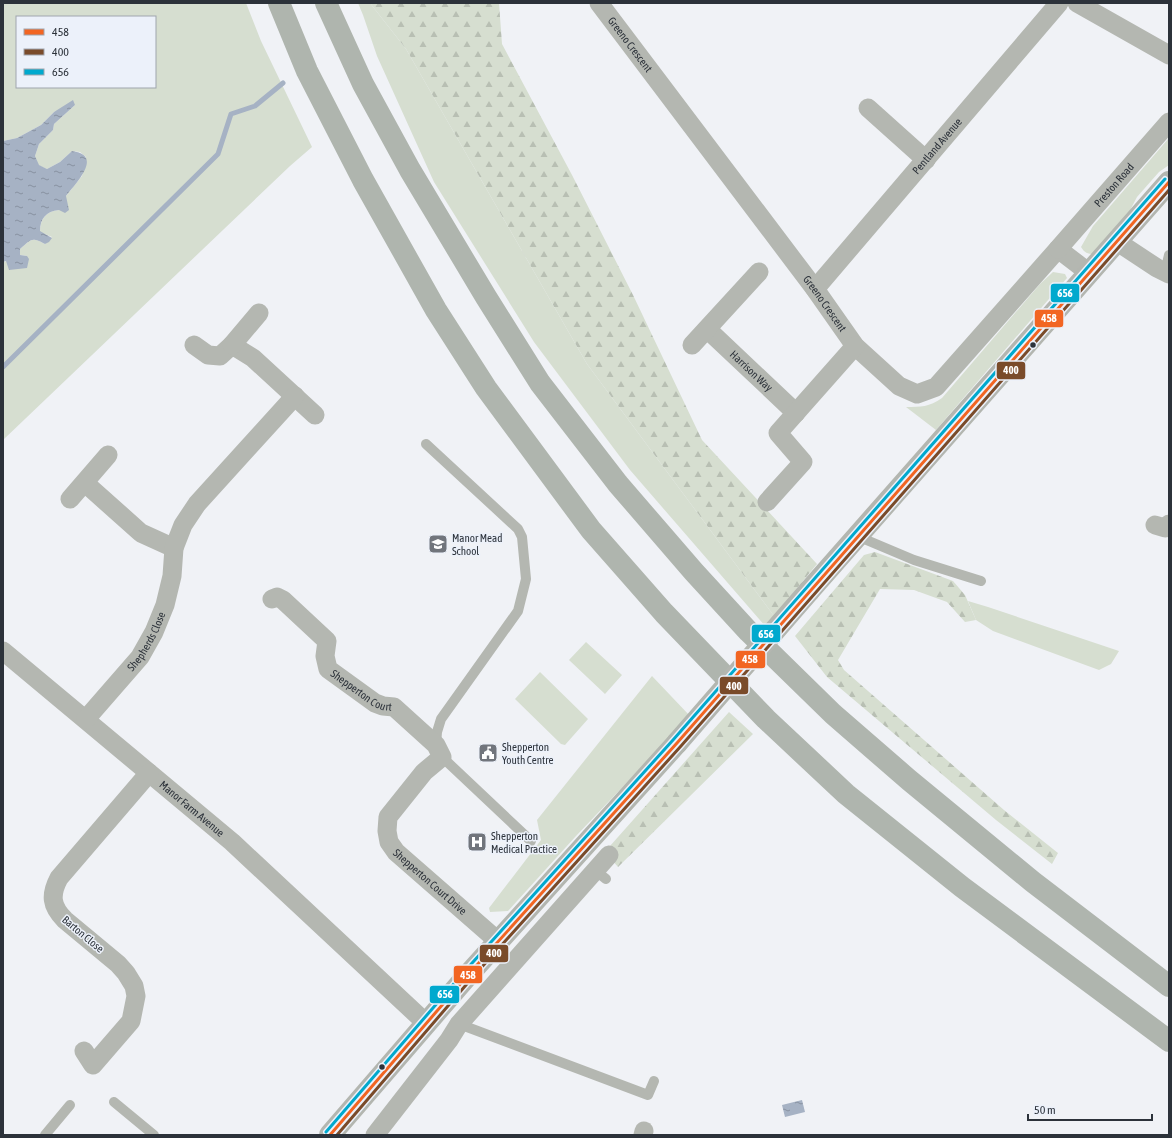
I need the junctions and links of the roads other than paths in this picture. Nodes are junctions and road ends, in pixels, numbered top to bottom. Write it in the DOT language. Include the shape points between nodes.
graph roads {
  1 [pos="279,3"];
  2 [pos="326,3"];
  3 [pos="599,3"];
  4 [pos="1059,3"];
  5 [pos="1077,3"];
  6 [pos="1169,55"];
  7 [pos="868,108"];
  8 [pos="1169,122"];
  9 [pos="926,160"];
  10 [pos="1169,182"];
  11 [pos="1116,241"];
  12 [pos="1058,248"];
  13 [pos="1168,267"];
  14 [pos="759,272"];
  15 [pos="1088,272"];
  16 [pos="814,289"];
  17 [pos="259,313"];
  18 [pos="707,329"];
  19 [pos="194,345"];
  20 [pos="232,345"];
  21 [pos="692,345"];
  22 [pos="855,346"];
  23 [pos="295,396"];
  24 [pos="796,413"];
  25 [pos="315,415"];
  26 [pos="426,444"];
  27 [pos="108,455"];
  28 [pos="85,483"];
  29 [pos="70,499"];
  30 [pos="767,502"];
  31 [pos="857,536"];
  32 [pos="174,548"];
  33 [pos="981,581"];
  34 [pos="272,599"];
  35 [pos="3,651"];
  36 [pos="86,719"];
  37 [pos="439,751"];
  38 [pos="149,773"];
  39 [pos="531,841"];
  40 [pos="609,855"];
  41 [pos="499,942"];
  42 [pos="1169,986"];
  43 [pos="427,1024"];
  44 [pos="459,1024"];
  45 [pos="1169,1041"];
  46 [pos="84,1051"];
  47 [pos="654,1081"];
  48 [pos="114,1102"];
  49 [pos="70,1105"];
  50 [pos="45,1135"];
  51 [pos="154,1135"];
  52 [pos="330,1135"];
  53 [pos="375,1135"];
  1 -- 45 [label="highway" via="307,71 362,180 436,310 486,388 591,530 664,613 766,719 846,794 962,887"];
  2 -- 42 [label="highway" via="370,98 482,290 540,383 618,484 749,632 833,714 1033,882"];
  3 -- 16 [label="street, Greeno Crescent"];
  4 -- 9 [label="street, Pentland Avenue"];
  5 -- 6 [label="street"];
  7 -- 9 [label="street"];
  8 -- 12 [label="street, Preston Road"];
  9 -- 16 [label="street, Pentland Avenue"];
  10 -- 11 [label="main road"];
  11 -- 13 [label="street"];
  11 -- 15 [label="main road"];
  12 -- 15 [label="street"];
  12 -- 22 [label="street, Greeno Crescent" via="936,387 917,394 898,386"];
  14 -- 18 [label="street"];
  15 -- 31 [label="main road"];
  16 -- 22 [label="street, Greeno Crescent"];
  17 -- 20 [label="street"];
  18 -- 21 [label="street"];
  18 -- 24 [label="street, Harrison Way"];
  19 -- 20 [label="street" via="208,355 220,356"];
  20 -- 23 [label="street" via="253,358"];
  22 -- 24 [label="street"];
  23 -- 25 [label="street"];
  23 -- 32 [label="street, Shepherds Close" via="197,504 183,525"];
  24 -- 30 [label="street" via="778,433 803,462"];
  26 -- 37 [label="lane" via="518,529 522,537 526,579 518,611 441,719 437,732"];
  27 -- 28 [label="street"];
  28 -- 29 [label="street"];
  28 -- 32 [label="street" via="141,533"];
  31 -- 33 [label="lane" via="914,560"];
  31 -- 41 [label="main road, bridge" via="678,743"];
  32 -- 36 [label="street, Shepherds Close" via="172,576 165,605 154,632 140,657"];
  34 -- 37 [label="street, Shepperton Court" via="277,597 283,600 327,641 328,669 375,703 394,707"];
  35 -- 36 [label="street, Manor Farm Avenue"];
  36 -- 38 [label="street, Manor Farm Avenue"];
  37 -- 39 [label="lane"];
  37 -- 41 [label="street, Shepperton Court Drive" via="388,817 389,842 396,852"];
  38 -- 43 [label="street, Manor Farm Avenue" via="232,842"];
  38 -- 46 [label="street, Barton Close" via="59,878 54,889 53,901 57,912 118,964 134,986 136,996 131,1021 93,1065"];
  40 -- 44 [label="street" via="601,875"];
  41 -- 43 [label="main road"];
  43 -- 52 [label="main road"];
  44 -- 47 [label="lane" via="648,1095"];
  44 -- 53 [label="street"];
  48 -- 51 [label="lane"];
  49 -- 50 [label="lane"];
}
